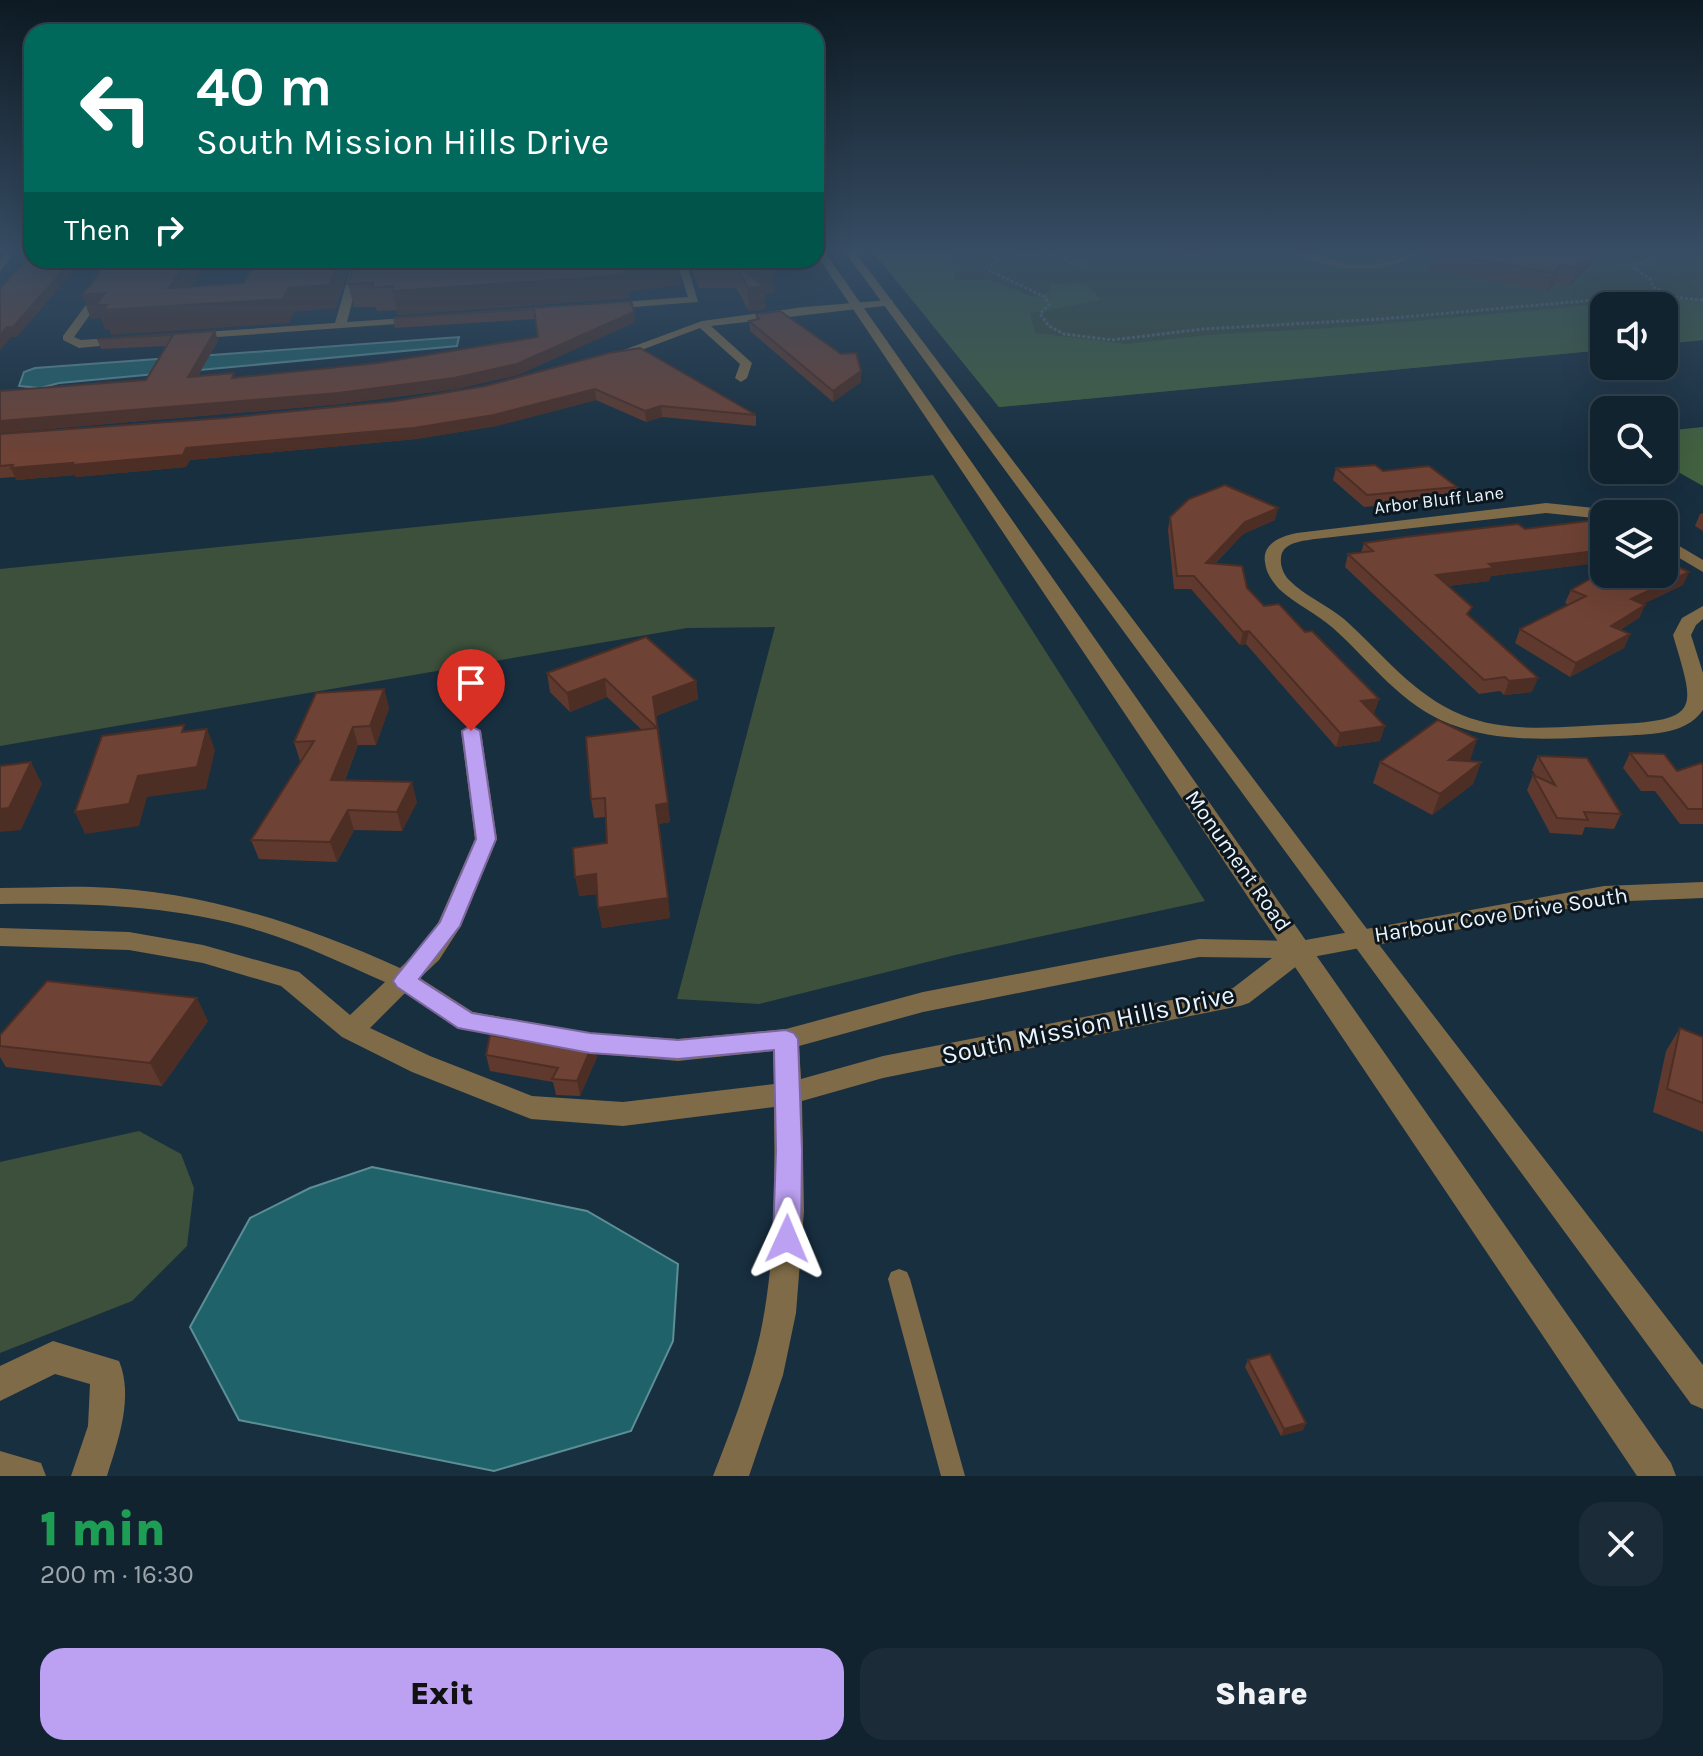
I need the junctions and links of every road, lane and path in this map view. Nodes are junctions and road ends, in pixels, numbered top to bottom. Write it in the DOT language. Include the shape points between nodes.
graph roads {
  1 [pos="82,317"];
  2 [pos="342,317"];
  3 [pos="763,317"];
  4 [pos="864,317"];
  5 [pos="899,317"];
  6 [pos="1041,317"];
  7 [pos="1408,317"];
  8 [pos="433,319"];
  9 [pos="702,324"];
  10 [pos="340,326"];
  11 [pos="171,338"];
  12 [pos="140,340"];
  13 [pos="589,364"];
  14 [pos="741,378"];
  15 [pos="1590,513"];
  16 [pos="1678,551"];
  17 [pos="1703,567"];
  18 [pos="1703,611"];
  19 [pos="471,731"];
  20 [pos="1703,890"];
  21 [pos="0,896"];
  22 [pos="0,937"];
  23 [pos="1361,939"];
  24 [pos="1300,950"];
  25 [pos="405,981"];
  26 [pos="351,1030"];
  27 [pos="786,1039"];
  28 [pos="787,1094"];
  29 [pos="899,1279"];
  30 [pos="0,1384"];
  31 [pos="1703,1392"];
  32 [pos="0,1469"];
  33 [pos="28,1476"];
  34 [pos="89,1476"];
  35 [pos="731,1476"];
  36 [pos="953,1476"];
  37 [pos="1658,1476"];
  1 -- 12 [label="street" via="67,338 79,344"];
  2 -- 10 [label="street"];
  3 -- 9 [label="street"];
  4 -- 24 [label="street, Monument Road"];
  5 -- 23 [label="street"];
  6 -- 7 [label="path" via="1052,330 1124,340 1217,328"];
  8 -- 10 [label="street"];
  9 -- 13 [label="street"];
  9 -- 14 [label="street" via="746,363"];
  10 -- 11 [label="street"];
  15 -- 18 [label="street, Arbor Bluff Lane" via="1546,508 1315,534 1280,545 1272,558 1277,576 1323,611 1409,695 1453,719 1516,733 1661,728 1693,712 1700,694 1682,635 1688,622"];
  16 -- 17 [label="street"];
  19 -- 25 [label="street" via="486,839 449,926"];
  20 -- 23 [label="street, Harbour Cove Drive South" via="1604,894"];
  21 -- 25 [label="street, South Mission Hills Drive" via="95,895 211,910 266,924"];
  22 -- 26 [label="street, South Mission Hills Drive" via="129,941 203,954 290,979"];
  23 -- 24 [label="street, Harbour Cove Drive South"];
  23 -- 31 [label="street"];
  24 -- 27 [label="street, South Mission Hills Drive" via="1199,948 923,1002"];
  24 -- 28 [label="street, South Mission Hills Drive" via="1240,996 883,1067"];
  24 -- 37 [label="street, Monument Road"];
  25 -- 26 [label="street"];
  25 -- 27 [label="street, South Mission Hills Drive" via="467,1021 590,1043 678,1050"];
  26 -- 28 [label="street, South Mission Hills Drive" via="531,1107 623,1114"];
  27 -- 28 [label="street"];
  28 -- 35 [label="street" via="787,1239 780,1314 751,1425"];
  29 -- 36 [label="lane"];
  30 -- 34 [label="street" via="53,1357 107,1373 105,1426"];
  32 -- 33 [label="street"];
}
